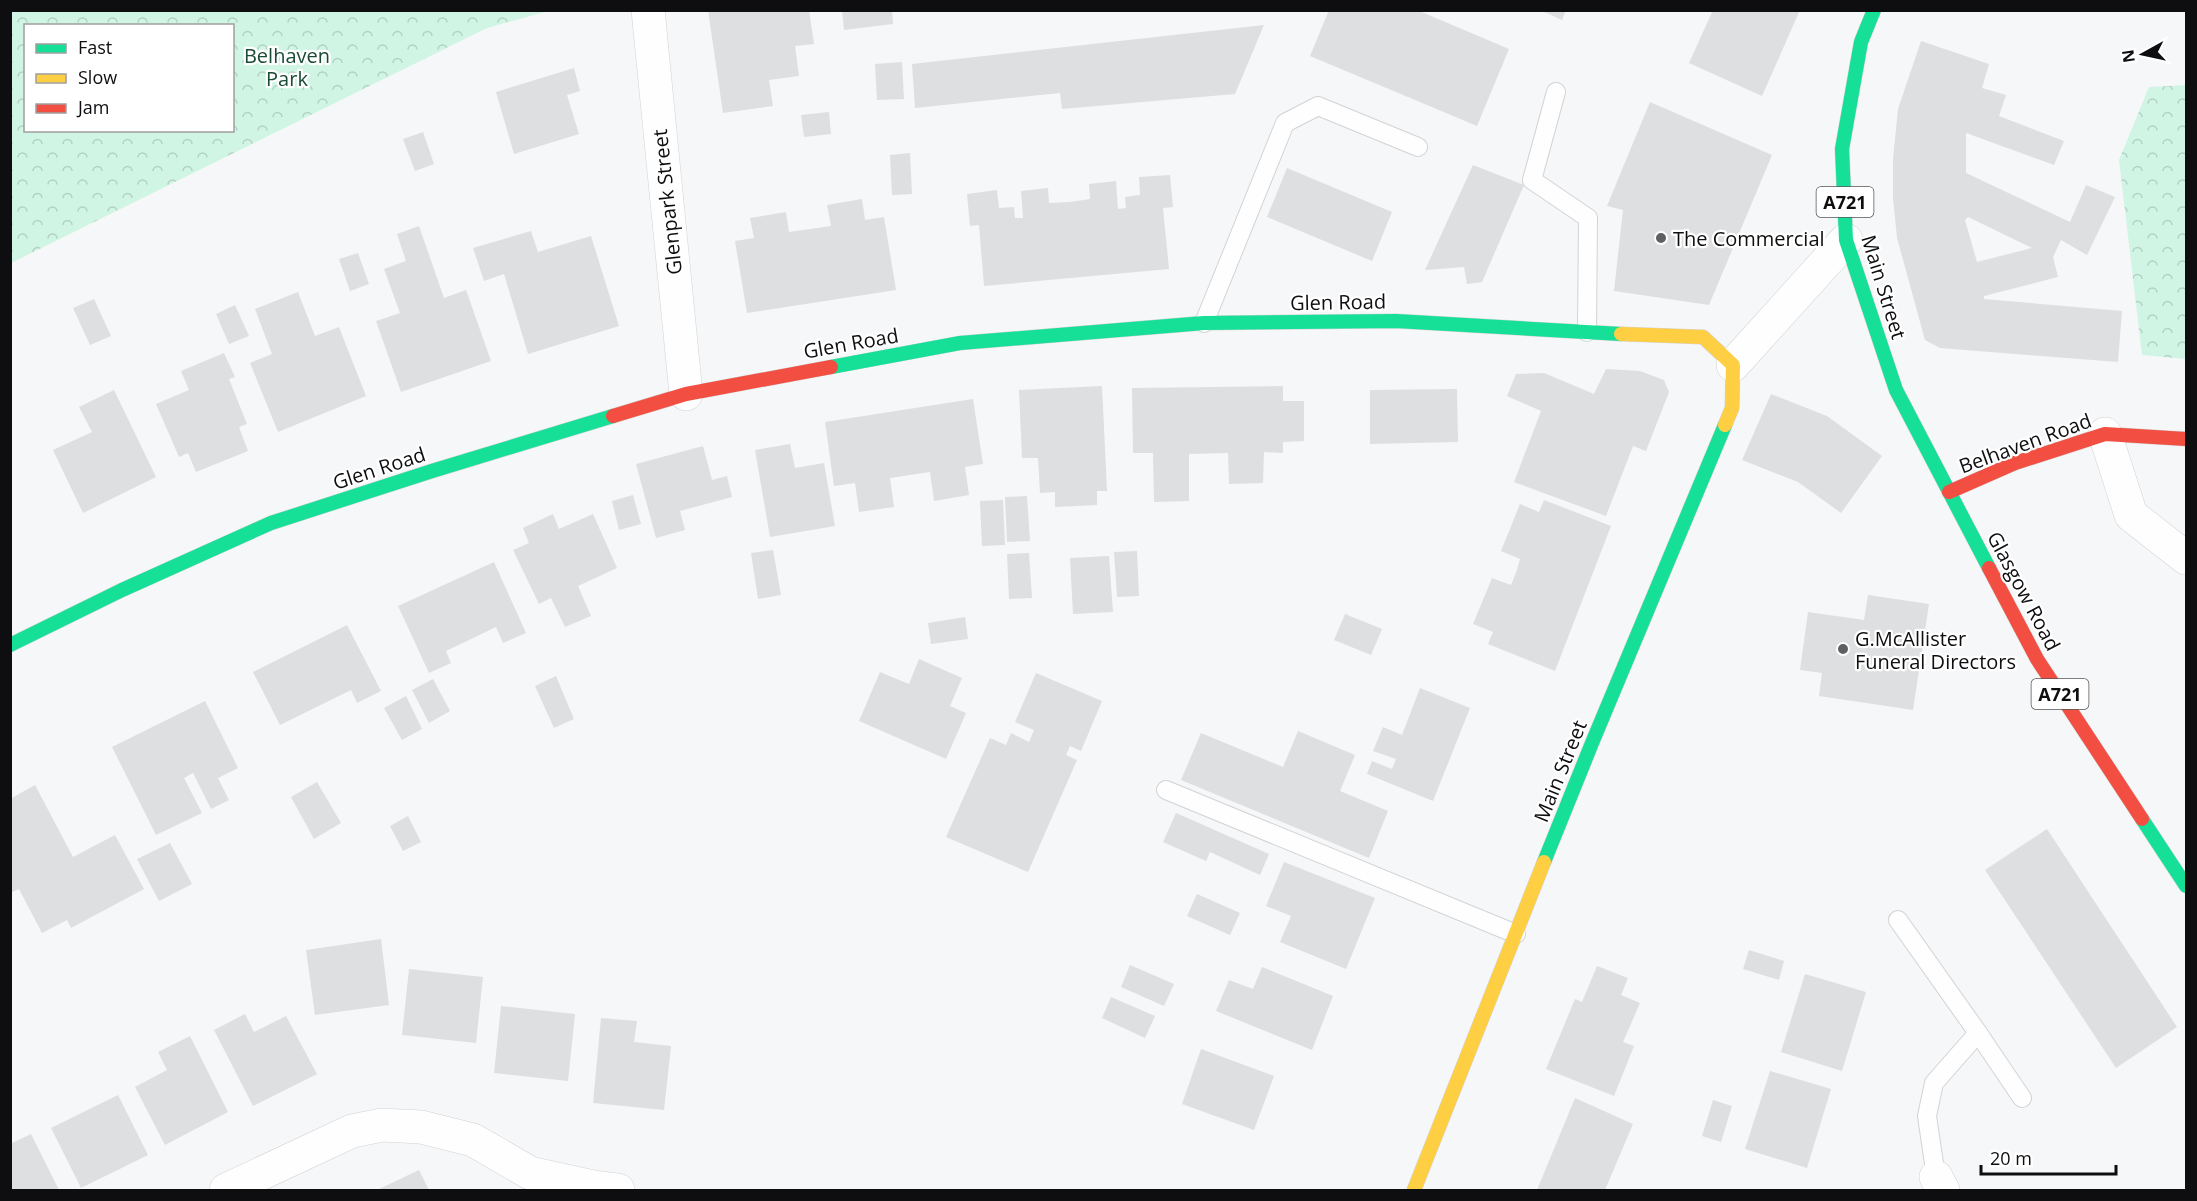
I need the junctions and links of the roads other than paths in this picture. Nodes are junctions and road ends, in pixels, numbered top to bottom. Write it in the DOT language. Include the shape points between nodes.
graph roads {
  1 [pos="648,10"];
  2 [pos="1874,10"];
  3 [pos="1556,92"];
  4 [pos="1418,147"];
  5 [pos="1846,240"];
  6 [pos="1204,323"];
  7 [pos="1587,332"];
  8 [pos="1733,366"];
  9 [pos="686,394"];
  10 [pos="2105,434"];
  11 [pos="2187,439"];
  12 [pos="1950,492"];
  13 [pos="2187,558"];
  14 [pos="10,645"];
  15 [pos="1166,790"];
  16 [pos="2187,886"];
  17 [pos="1898,920"];
  18 [pos="1516,934"];
  19 [pos="1978,1033"];
  20 [pos="2022,1098"];
  21 [pos="527,1182"];
  22 [pos="1940,1184"];
  23 [pos="226,1191"];
  24 [pos="618,1191"];
  25 [pos="1414,1191"];
  1 -- 9 [label="street, Glenpark Street"];
  2 -- 5 [label="street, Main Street / A721" via="1861,42 1842,149"];
  3 -- 7 [label="lane" via="1532,180 1588,218"];
  4 -- 6 [label="lane" via="1318,106 1285,123"];
  5 -- 8 [label="street"];
  5 -- 12 [label="street, Main Street / A721" via="1896,390"];
  6 -- 7 [label="street, Glen Road" via="1396,321"];
  6 -- 9 [label="street, Glen Road" via="960,343"];
  7 -- 8 [label="street, Glen Road" via="1703,337"];
  8 -- 18 [label="street, Main Street" via="1732,408"];
  9 -- 14 [label="street, Glen Road" via="271,524"];
  10 -- 11 [label="street, Belhaven Road"];
  10 -- 12 [label="street, Belhaven Road" via="2015,463"];
  10 -- 13 [label="street" via="2131,515"];
  12 -- 16 [label="street, Glasgow Road / A721" via="2037,659"];
  15 -- 18 [label="lane"];
  17 -- 19 [label="lane"];
  18 -- 25 [label="street, Main Street"];
  19 -- 20 [label="lane"];
  19 -- 22 [label="lane" via="1934,1083 1927,1116"];
  21 -- 23 [label="street" via="472,1140 421,1127 382,1125 352,1131"];
  21 -- 24 [label="street"];
}
